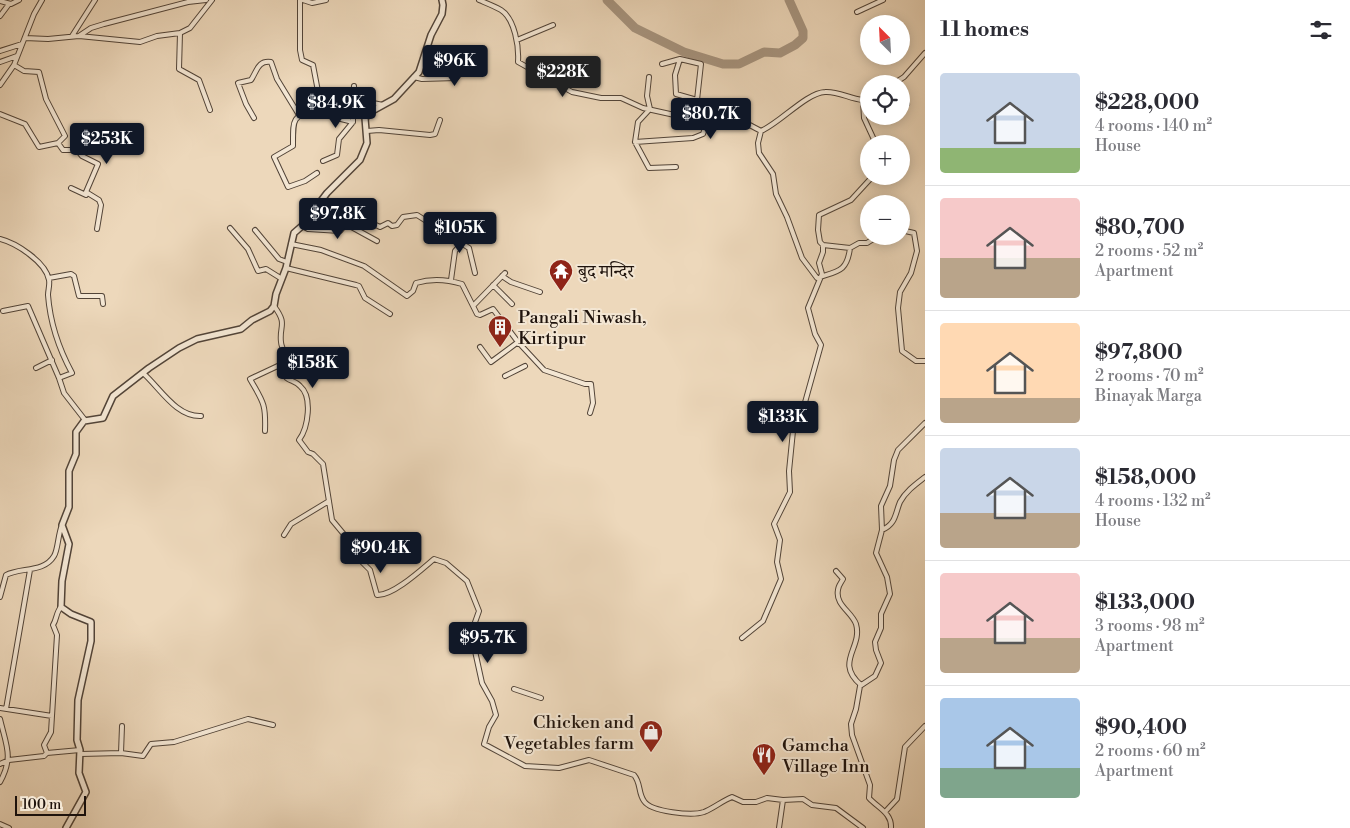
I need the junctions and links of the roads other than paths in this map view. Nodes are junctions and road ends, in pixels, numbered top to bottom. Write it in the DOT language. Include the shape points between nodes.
graph roads {
  1 [pos="19,0"];
  2 [pos="42,0"];
  3 [pos="95,0"];
  4 [pos="206,0"];
  5 [pos="212,0"];
  6 [pos="302,0"];
  7 [pos="326,0"];
  8 [pos="442,0"];
  9 [pos="479,0"];
  10 [pos="883,0"];
  11 [pos="0,1"];
  12 [pos="9,4"];
  13 [pos="857,12"];
  14 [pos="0,16"];
  15 [pos="553,26"];
  16 [pos="180,33"];
  17 [pos="72,36"];
  18 [pos="79,36"];
  19 [pos="25,38"];
  20 [pos="517,40"];
  21 [pos="22,44"];
  22 [pos="0,51"];
  23 [pos="453,54"];
  24 [pos="925,54"];
  25 [pos="17,56"];
  26 [pos="680,59"];
  27 [pos="0,62"];
  28 [pos="662,64"];
  29 [pos="14,65"];
  30 [pos="906,75"];
  31 [pos="414,77"];
  32 [pos="649,77"];
  33 [pos="0,86"];
  34 [pos="354,86"];
  35 [pos="352,99"];
  36 [pos="697,100"];
  37 [pos="860,100"];
  38 [pos="383,106"];
  39 [pos="321,107"];
  40 [pos="650,109"];
  41 [pos="210,110"];
  42 [pos="0,114"];
  43 [pos="298,115"];
  44 [pos="254,118"];
  45 [pos="440,120"];
  46 [pos="698,120"];
  47 [pos="353,122"];
  48 [pos="707,122"];
  49 [pos="367,131"];
  50 [pos="761,131"];
  51 [pos="635,142"];
  52 [pos="58,143"];
  53 [pos="90,146"];
  54 [pos="77,150"];
  55 [pos="323,161"];
  56 [pos="676,167"];
  57 [pos="317,173"];
  58 [pos="866,185"];
  59 [pos="71,188"];
  60 [pos="86,192"];
  61 [pos="312,210"];
  62 [pos="302,226"];
  63 [pos="230,228"];
  64 [pos="96,229"];
  65 [pos="255,230"];
  66 [pos="910,232"];
  67 [pos="0,239"];
  68 [pos="377,241"];
  69 [pos="860,243"];
  70 [pos="291,244"];
  71 [pos="461,244"];
  72 [pos="823,245"];
  73 [pos="850,248"];
  74 [pos="287,265"];
  75 [pos="475,273"];
  76 [pos="820,277"];
  77 [pos="49,278"];
  78 [pos="282,279"];
  79 [pos="451,280"];
  80 [pos="493,285"];
  81 [pos="540,292"];
  82 [pos="103,304"];
  83 [pos="512,304"];
  84 [pos="474,305"];
  85 [pos="274,306"];
  86 [pos="3,311"];
  87 [pos="390,314"];
  88 [pos="518,342"];
  89 [pos="480,347"];
  90 [pos="52,360"];
  91 [pos="925,361"];
  92 [pos="282,364"];
  93 [pos="525,366"];
  94 [pos="36,368"];
  95 [pos="143,373"];
  96 [pos="505,376"];
  97 [pos="59,378"];
  98 [pos="590,413"];
  99 [pos="201,416"];
  100 [pos="84,420"];
  101 [pos="925,423"];
  102 [pos="264,431"];
  103 [pos="925,477"];
  104 [pos="329,501"];
  105 [pos="62,525"];
  106 [pos="882,530"];
  107 [pos="284,535"];
  108 [pos="30,570"];
  109 [pos="836,571"];
  110 [pos="0,597"];
  111 [pos="61,606"];
  112 [pos="742,638"];
  113 [pos="861,685"];
  114 [pos="514,690"];
  115 [pos="540,698"];
  116 [pos="0,708"];
  117 [pos="6,709"];
  118 [pos="52,716"];
  119 [pos="0,719"];
  120 [pos="122,726"];
  121 [pos="272,726"];
  122 [pos="925,726"];
  123 [pos="80,752"];
  124 [pos="48,753"];
  125 [pos="121,753"];
  126 [pos="9,760"];
  127 [pos="0,764"];
  128 [pos="0,782"];
  129 [pos="783,800"];
  130 [pos="886,812"];
  131 [pos="0,824"];
  132 [pos="9,828"];
  133 [pos="66,828"];
  134 [pos="779,828"];
  135 [pos="863,828"];
  136 [pos="892,828"];
  1 -- 12 [label="street"];
  2 -- 19 [label="street"];
  3 -- 17 [label="street"];
  4 -- 18 [label="street" via="104,24"];
  5 -- 16 [label="street" via="190,28"];
  6 -- 7 [label="street" via="312,3"];
  6 -- 39 [label="street" via="300,50 302,60 313,65"];
  8 -- 31 [label="street" via="442,14 420,72"];
  9 -- 20 [label="street" via="503,11"];
  10 -- 13 [label="street"];
  11 -- 12 [label="street"];
  12 -- 14 [label="street"];
  15 -- 20 [label="street"];
  16 -- 18 [label="street" via="140,42"];
  16 -- 41 [label="street" via="179,69 199,80"];
  17 -- 18 [label="street"];
  17 -- 19 [label="street" via="48,40"];
  19 -- 21 [label="street"];
  20 -- 40 [label="street" via="518,62 572,92 621,98"];
  21 -- 22 [label="street"];
  21 -- 25 [label="street"];
  23 -- 31 [label="street" via="456,78"];
  24 -- 30 [label="street"];
  25 -- 27 [label="street"];
  25 -- 29 [label="street"];
  26 -- 28 [label="street"];
  26 -- 36 [label="street" via="675,75 676,94"];
  26 -- 36 [label="street" via="701,64"];
  29 -- 33 [label="street"];
  29 -- 52 [label="street" via="24,71 39,72 46,98 64,136"];
  31 -- 38 [label="street"];
  32 -- 40 [label="street" via="647,96"];
  34 -- 35 [label="street"];
  35 -- 38 [label="street"];
  35 -- 47 [label="street"];
  36 -- 46 [label="street"];
  37 -- 50 [label="street" via="822,92"];
  38 -- 49 [label="street" via="365,118"];
  39 -- 43 [label="street"];
  39 -- 47 [label="street" via="333,117"];
  40 -- 46 [label="street"];
  40 -- 51 [label="street" via="638,122"];
  42 -- 52 [label="street" via="25,124 40,147"];
  43 -- 44 [label="street" via="268,61 256,69 251,80 238,83"];
  43 -- 57 [label="street" via="292,124 293,146 274,157 275,161 288,187"];
  45 -- 49 [label="street" via="435,134 430,135"];
  46 -- 48 [label="street"];
  47 -- 55 [label="street" via="339,139 337,155"];
  48 -- 50 [label="street" via="744,122"];
  48 -- 51 [label="street" via="703,134 693,138"];
  49 -- 61 [label="street" via="368,143 360,160"];
  50 -- 76 [label="street" via="759,153 773,174 776,194 802,258 813,274"];
  51 -- 56 [label="street" via="649,168"];
  52 -- 54 [label="street" via="62,150"];
  53 -- 54 [label="street"];
  54 -- 60 [label="street" via="98,164"];
  58 -- 72 [label="street" via="852,200 819,215 819,239"];
  59 -- 60 [label="street" via="86,195"];
  60 -- 64 [label="street" via="101,202"];
  61 -- 62 [label="street"];
  61 -- 71 [label="street" via="363,219 380,227 397,225 404,217 417,215"];
  62 -- 68 [label="street" via="340,231 346,224"];
  62 -- 70 [label="street" via="294,233"];
  63 -- 78 [label="street" via="248,249 258,271 266,269"];
  65 -- 74 [label="street"];
  66 -- 91 [label="street" via="914,233 917,251 911,273 900,292 898,313 902,351 916,361"];
  67 -- 77 [label="street" via="9,241 39,262"];
  69 -- 73 [label="street"];
  70 -- 74 [label="street"];
  70 -- 79 [label="street" via="321,250 364,266 406,296 416,283 427,279"];
  71 -- 75 [label="street" via="470,248"];
  71 -- 79 [label="street" via="455,251"];
  72 -- 73 [label="street"];
  72 -- 76 [label="street"];
  73 -- 76 [label="street" via="847,265 842,270"];
  74 -- 78 [label="street"];
  74 -- 87 [label="street" via="359,286 365,298"];
  76 -- 112 [label="street" via="808,308 821,345 804,406 794,421 790,492 774,524 780,540 777,562 781,579 764,621"];
  77 -- 82 [label="street" via="71,274 79,296 102,296"];
  77 -- 97 [label="street" via="48,295 54,330 72,373"];
  78 -- 85 [label="street"];
  79 -- 84 [label="street" via="462,284"];
  80 -- 81 [label="street" via="504,274 511,282"];
  80 -- 83 [label="street"];
  80 -- 84 [label="street"];
  84 -- 88 [label="street" via="478,314 493,309"];
  85 -- 92 [label="street" via="283,324 280,342 285,355"];
  85 -- 95 [label="street" via="241,329 192,341"];
  86 -- 90 [label="street" via="28,306"];
  88 -- 89 [label="street" via="491,362"];
  88 -- 98 [label="street" via="548,372 591,384 593,404"];
  90 -- 94 [label="street"];
  90 -- 97 [label="street"];
  92 -- 102 [label="street" via="250,379 262,398"];
  92 -- 104 [label="street" via="285,377 301,386 305,394 308,420 305,433 299,440 322,464"];
  93 -- 96 [label="street"];
  95 -- 99 [label="street" via="178,408 193,417"];
  95 -- 100 [label="street" via="113,396 103,418"];
  97 -- 100 [label="street" via="64,393"];
  100 -- 105 [label="street" via="76,432 76,454 69,472 69,507"];
  101 -- 106 [label="street" via="896,455 890,486 881,506"];
  103 -- 106 [label="street" via="901,501 890,527"];
  104 -- 107 [label="street" via="291,524"];
  104 -- 129 [label="street" via="332,520 370,570 377,595 396,590 434,558 446,562 468,581 479,611 473,628 482,683 496,715 484,744 525,766 559,768 589,760 634,776 638,779 643,801 650,807 665,811 704,812 732,798 743,802 767,798"];
  105 -- 108 [label="street" via="56,554"];
  105 -- 111 [label="street" via="69,544"];
  106 -- 113 [label="street" via="876,553 887,577 890,594 880,614 881,628 875,642 881,663 874,676"];
  108 -- 110 [label="street" via="6,575"];
  108 -- 117 [label="street"];
  109 -- 113 [label="street" via="842,579 838,588 839,599 856,624 849,668"];
  111 -- 118 [label="street" via="53,625 57,635"];
  111 -- 123 [label="street" via="91,622 91,641 78,700 76,740"];
  113 -- 130 [label="street" via="851,720 852,735 868,776 868,798"];
  114 -- 115 [label="street"];
  116 -- 117 [label="street"];
  117 -- 118 [label="street"];
  118 -- 124 [label="street" via="51,732 44,745"];
  119 -- 126 [label="street"];
  120 -- 125 [label="street"];
  121 -- 125 [label="street" via="248,719 174,742 150,744 143,756"];
  122 -- 130 [label="street" via="906,748 897,799"];
  123 -- 124 [label="street"];
  123 -- 125 [label="street"];
  123 -- 133 [label="street" via="79,773 86,792"];
  124 -- 126 [label="street"];
  126 -- 127 [label="street"];
  126 -- 128 [label="street"];
  129 -- 134 [label="street"];
  129 -- 135 [label="street" via="803,799 836,808"];
  130 -- 136 [label="street"];
  131 -- 132 [label="street"];
}
